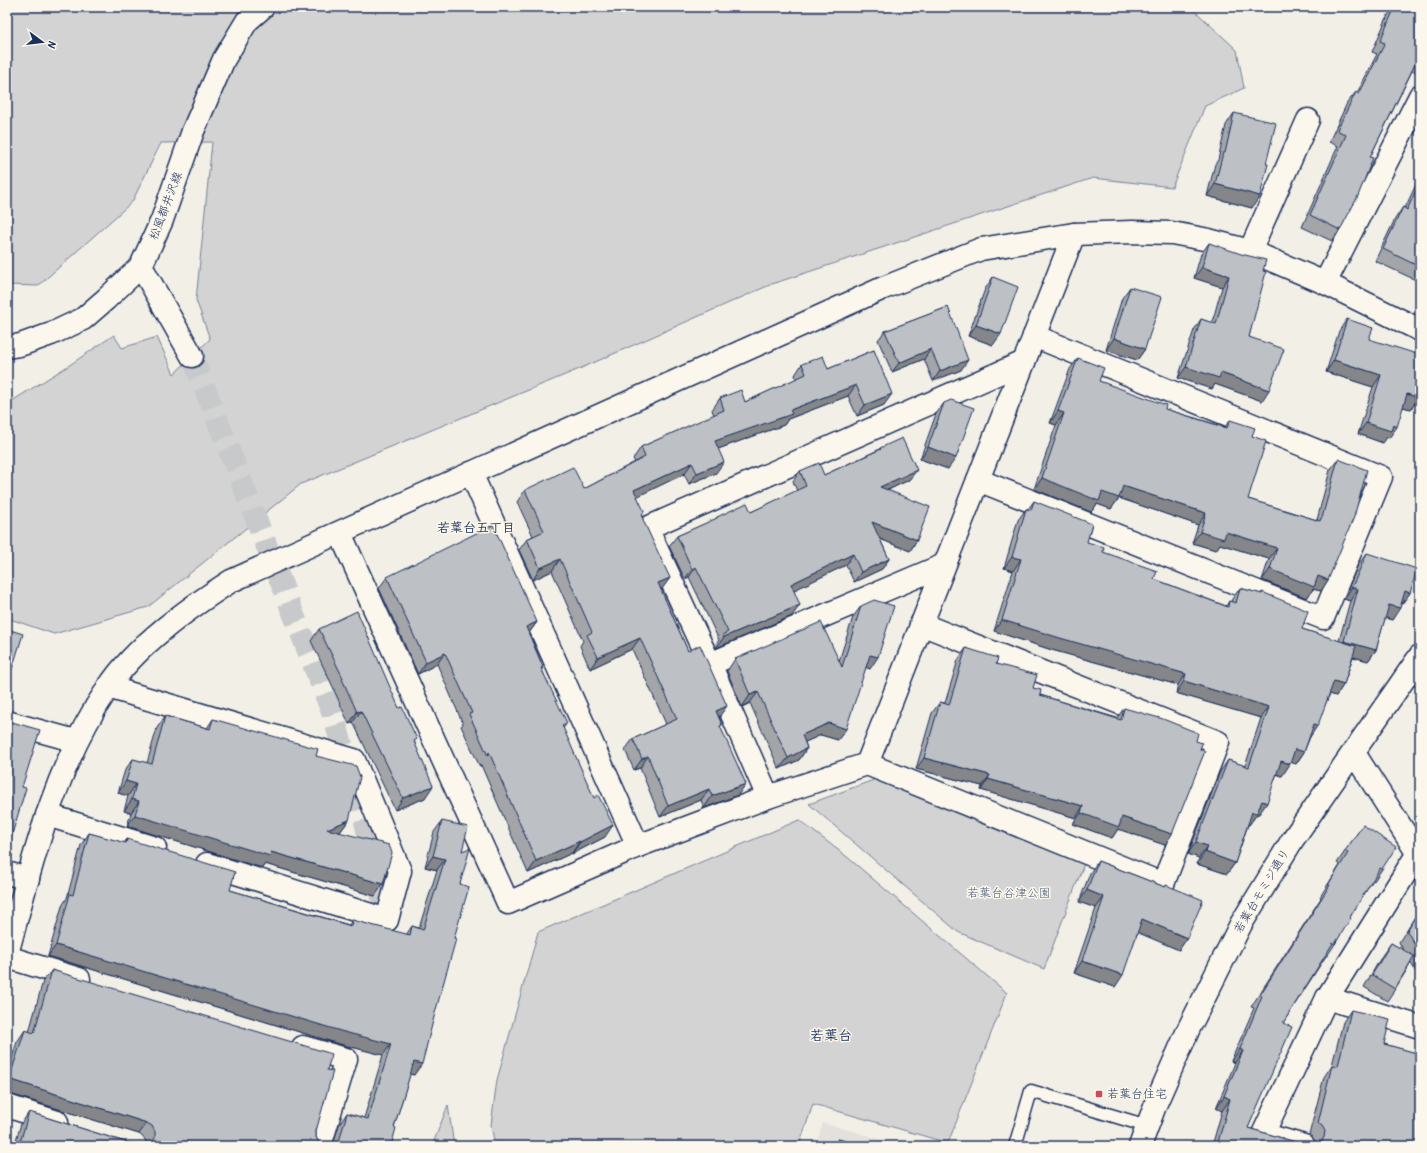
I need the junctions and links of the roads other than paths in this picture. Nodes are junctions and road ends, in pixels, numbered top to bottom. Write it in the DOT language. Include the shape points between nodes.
graph roads {
  1 [pos="263,7"];
  2 [pos="1420,96"];
  3 [pos="1308,120"];
  4 [pos="1074,234"];
  5 [pos="1250,251"];
  6 [pos="141,266"];
  7 [pos="1325,283"];
  8 [pos="1420,330"];
  9 [pos="1034,336"];
  10 [pos="7,347"];
  11 [pos="192,356"];
  12 [pos="1024,362"];
  13 [pos="471,473"];
  14 [pos="978,480"];
  15 [pos="340,533"];
  16 [pos="944,565"];
  17 [pos="921,624"];
  18 [pos="1420,656"];
  19 [pos="710,664"];
  20 [pos="108,687"];
  21 [pos="7,722"];
  22 [pos="76,741"];
  23 [pos="1354,753"];
  24 [pos="867,764"];
  25 [pos="768,797"];
  26 [pos="47,815"];
  27 [pos="638,846"];
  28 [pos="1419,855"];
  29 [pos="7,873"];
  30 [pos="28,879"];
  31 [pos="7,954"];
  32 [pos="7,957"];
  33 [pos="97,984"];
  34 [pos="1327,998"];
  35 [pos="1420,1027"];
  36 [pos="285,1041"];
  37 [pos="7,1106"];
  38 [pos="1147,1126"];
  39 [pos="76,1128"];
  40 [pos="320,1146"];
  41 [pos="1015,1146"];
  42 [pos="1140,1146"];
  43 [pos="1304,1146"];
  1 -- 6 [label="street, 松風都井沢線" via="247,21 224,59 193,131 162,220"];
  2 -- 7 [label="street"];
  3 -- 5 [label="street"];
  4 -- 5 [label="street" via="1172,233"];
  4 -- 9 [label="street"];
  4 -- 13 [label="street" via="981,249 881,289"];
  5 -- 7 [label="street"];
  6 -- 10 [label="street, 松風都井沢線" via="83,319 51,334"];
  6 -- 11 [label="street"];
  7 -- 8 [label="street"];
  9 -- 12 [label="street"];
  9 -- 14 [label="street" via="1381,477 1323,618"];
  12 -- 14 [label="street"];
  12 -- 19 [label="street" via="647,528"];
  13 -- 15 [label="street"];
  13 -- 27 [label="street"];
  14 -- 16 [label="street"];
  15 -- 20 [label="street" via="231,581 194,605 132,658"];
  15 -- 27 [label="street" via="508,903"];
  16 -- 17 [label="street"];
  16 -- 19 [label="street"];
  17 -- 24 [label="street"];
  17 -- 24 [label="street" via="1218,742 1163,884"];
  18 -- 23 [label="street, 若葉台モミジ通り"];
  19 -- 25 [label="street"];
  20 -- 22 [label="street"];
  20 -- 26 [label="street" via="354,760 400,871 387,920"];
  21 -- 22 [label="street"];
  22 -- 26 [label="street"];
  23 -- 28 [label="street"];
  23 -- 38 [label="street, 若葉台モミジ通り" via="1293,839 1241,924 1189,1028"];
  24 -- 25 [label="street"];
  25 -- 27 [label="street"];
  26 -- 30 [label="street"];
  28 -- 34 [label="street"];
  29 -- 30 [label="street"];
  30 -- 31 [label="street"];
  32 -- 33 [label="street"];
  34 -- 35 [label="street"];
  34 -- 43 [label="street" via="1263,1134"];
  36 -- 40 [label="street" via="346,1059"];
  37 -- 39 [label="street"];
  38 -- 41 [label="lane" via="1032,1091"];
  38 -- 42 [label="street, 若葉台モミジ通り"];
}
